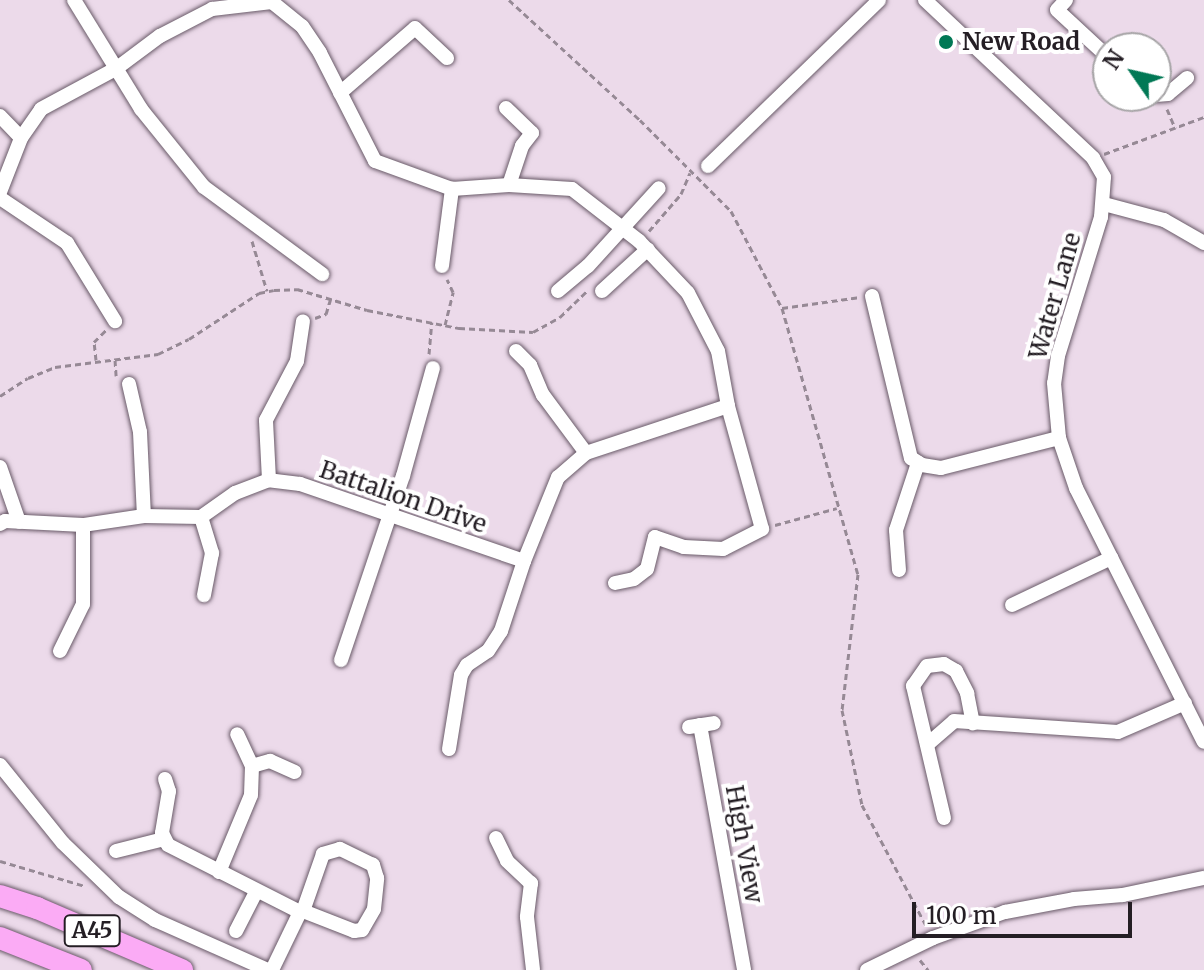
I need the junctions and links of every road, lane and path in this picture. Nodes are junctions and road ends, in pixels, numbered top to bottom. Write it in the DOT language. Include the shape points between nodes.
graph roads {
  1 [pos="74,0"];
  2 [pos="509,0"];
  3 [pos="879,0"];
  4 [pos="925,0"];
  5 [pos="272,1"];
  6 [pos="1056,3"];
  7 [pos="1092,40"];
  8 [pos="447,58"];
  9 [pos="117,68"];
  10 [pos="1187,78"];
  11 [pos="1172,91"];
  12 [pos="340,93"];
  13 [pos="506,108"];
  14 [pos="1167,112"];
  15 [pos="0,116"];
  16 [pos="1204,117"];
  17 [pos="1175,128"];
  18 [pos="21,138"];
  19 [pos="1093,158"];
  20 [pos="696,170"];
  21 [pos="509,185"];
  22 [pos="659,188"];
  23 [pos="452,189"];
  24 [pos="0,192"];
  25 [pos="0,198"];
  26 [pos="1104,204"];
  27 [pos="246,218"];
  28 [pos="621,227"];
  29 [pos="1204,243"];
  30 [pos="644,245"];
  31 [pos="442,266"];
  32 [pos="322,274"];
  33 [pos="598,288"];
  34 [pos="267,291"];
  35 [pos="558,291"];
  36 [pos="872,296"];
  37 [pos="331,298"];
  38 [pos="782,308"];
  39 [pos="115,321"];
  40 [pos="303,321"];
  41 [pos="432,322"];
  42 [pos="445,325"];
  43 [pos="516,351"];
  44 [pos="96,360"];
  45 [pos="433,368"];
  46 [pos="129,384"];
  47 [pos="0,396"];
  48 [pos="728,406"];
  49 [pos="1059,438"];
  50 [pos="586,453"];
  51 [pos="918,463"];
  52 [pos="0,467"];
  53 [pos="269,480"];
  54 [pos="837,508"];
  55 [pos="144,516"];
  56 [pos="389,516"];
  57 [pos="201,517"];
  58 [pos="19,522"];
  59 [pos="0,524"];
  60 [pos="83,525"];
  61 [pos="762,529"];
  62 [pos="1111,558"];
  63 [pos="524,561"];
  64 [pos="899,570"];
  65 [pos="615,583"];
  66 [pos="204,595"];
  67 [pos="1012,605"];
  68 [pos="60,651"];
  69 [pos="341,660"];
  70 [pos="1185,703"];
  71 [pos="973,723"];
  72 [pos="701,725"];
  73 [pos="237,734"];
  74 [pos="1204,742"];
  75 [pos="929,743"];
  76 [pos="449,749"];
  77 [pos="0,765"];
  78 [pos="252,766"];
  79 [pos="295,772"];
  80 [pos="165,779"];
  81 [pos="944,818"];
  82 [pos="496,838"];
  83 [pos="164,839"];
  84 [pos="116,851"];
  85 [pos="0,861"];
  86 [pos="219,872"];
  87 [pos="1204,878"];
  88 [pos="91,887"];
  89 [pos="256,892"];
  90 [pos="0,896"];
  91 [pos="302,912"];
  92 [pos="236,931"];
  93 [pos="0,938"];
  94 [pos="933,938"];
  95 [pos="81,970"];
  96 [pos="182,970"];
  97 [pos="270,970"];
  98 [pos="533,970"];
  99 [pos="744,970"];
  100 [pos="867,970"];
  1 -- 9 [label="street"];
  2 -- 20 [label="path"];
  3 -- 20 [label="street"];
  4 -- 19 [label="street"];
  5 -- 9 [label="street" via="212,9 160,36"];
  5 -- 12 [label="street" via="302,26"];
  6 -- 7 [label="street"];
  8 -- 12 [label="street" via="415,28"];
  9 -- 18 [label="street" via="41,109"];
  9 -- 27 [label="street" via="167,145 204,187"];
  10 -- 11 [label="street"];
  12 -- 23 [label="street" via="375,161"];
  13 -- 21 [label="street" via="532,133"];
  14 -- 17 [label="path"];
  15 -- 18 [label="street"];
  16 -- 17 [label="path"];
  17 -- 19 [label="path"];
  18 -- 24 [label="street"];
  19 -- 26 [label="street, Water Lane" via="1104,177"];
  20 -- 30 [label="path"];
  20 -- 38 [label="path" via="731,211"];
  21 -- 23 [label="street"];
  21 -- 28 [label="street" via="572,189"];
  22 -- 28 [label="street"];
  23 -- 31 [label="street"];
  25 -- 39 [label="street" via="67,243"];
  26 -- 29 [label="street" via="1164,220"];
  26 -- 49 [label="street, Water Lane" via="1058,356 1054,383"];
  27 -- 32 [label="street"];
  27 -- 34 [label="path"];
  28 -- 30 [label="street"];
  28 -- 35 [label="street"];
  30 -- 33 [label="street"];
  30 -- 48 [label="street" via="688,293 718,351"];
  31 -- 42 [label="path" via="453,292"];
  33 -- 42 [label="path" via="533,332"];
  34 -- 37 [label="path" via="297,289"];
  34 -- 47 [label="path" via="158,354 55,367"];
  36 -- 38 [label="path"];
  36 -- 51 [label="street" via="911,458"];
  37 -- 40 [label="path" via="326,314"];
  37 -- 41 [label="path"];
  38 -- 54 [label="path"];
  39 -- 44 [label="path" via="94,342"];
  40 -- 53 [label="street" via="297,361 266,420"];
  41 -- 42 [label="path"];
  41 -- 45 [label="path" via="427,346"];
  43 -- 50 [label="street"];
  45 -- 56 [label="street"];
  46 -- 55 [label="street" via="140,432"];
  48 -- 50 [label="street"];
  48 -- 61 [label="street"];
  49 -- 51 [label="street" via="941,468"];
  49 -- 62 [label="street, Water Lane" via="1076,488"];
  50 -- 63 [label="street" via="558,477"];
  51 -- 64 [label="street" via="896,530"];
  52 -- 58 [label="street"];
  53 -- 56 [label="street, Battalion Drive" via="300,484"];
  53 -- 57 [label="street" via="235,493"];
  54 -- 61 [label="path"];
  54 -- 94 [label="path" via="858,574 842,710 862,805"];
  55 -- 57 [label="street"];
  55 -- 60 [label="street"];
  56 -- 63 [label="street, Battalion Drive"];
  56 -- 69 [label="street"];
  57 -- 66 [label="street" via="212,553"];
  58 -- 59 [label="street"];
  58 -- 60 [label="street"];
  60 -- 68 [label="street" via="83,604"];
  61 -- 65 [label="street" via="723,549 684,547 655,537 647,569"];
  62 -- 67 [label="street"];
  62 -- 70 [label="street, Water Lane"];
  63 -- 76 [label="street" via="501,631 461,675"];
  70 -- 71 [label="street" via="1118,732"];
  70 -- 74 [label="street, Water Lane"];
  71 -- 75 [label="street" via="954,721"];
  71 -- 75 [label="street" via="956,671 944,664 927,666 913,686"];
  72 -- 99 [label="street, High View"];
  73 -- 78 [label="street"];
  75 -- 81 [label="street"];
  77 -- 97 [label="street" via="63,843 119,897 155,920"];
  78 -- 79 [label="street" via="270,761"];
  78 -- 86 [label="street" via="251,795"];
  80 -- 83 [label="street" via="169,791"];
  82 -- 98 [label="street" via="507,861 531,883 527,917"];
  83 -- 84 [label="street"];
  83 -- 86 [label="street"];
  85 -- 88 [label="path"];
  86 -- 89 [label="street"];
  87 -- 94 [label="street" via="1005,912"];
  89 -- 91 [label="street"];
  89 -- 92 [label="street"];
  90 -- 96 [label="highway, A45"];
  91 -- 91 [label="street" via="362,930 374,909 373,865 340,849 323,854"];
  91 -- 97 [label="street"];
  93 -- 95 [label="highway, A45"];
  94 -- 100 [label="street"];
}
